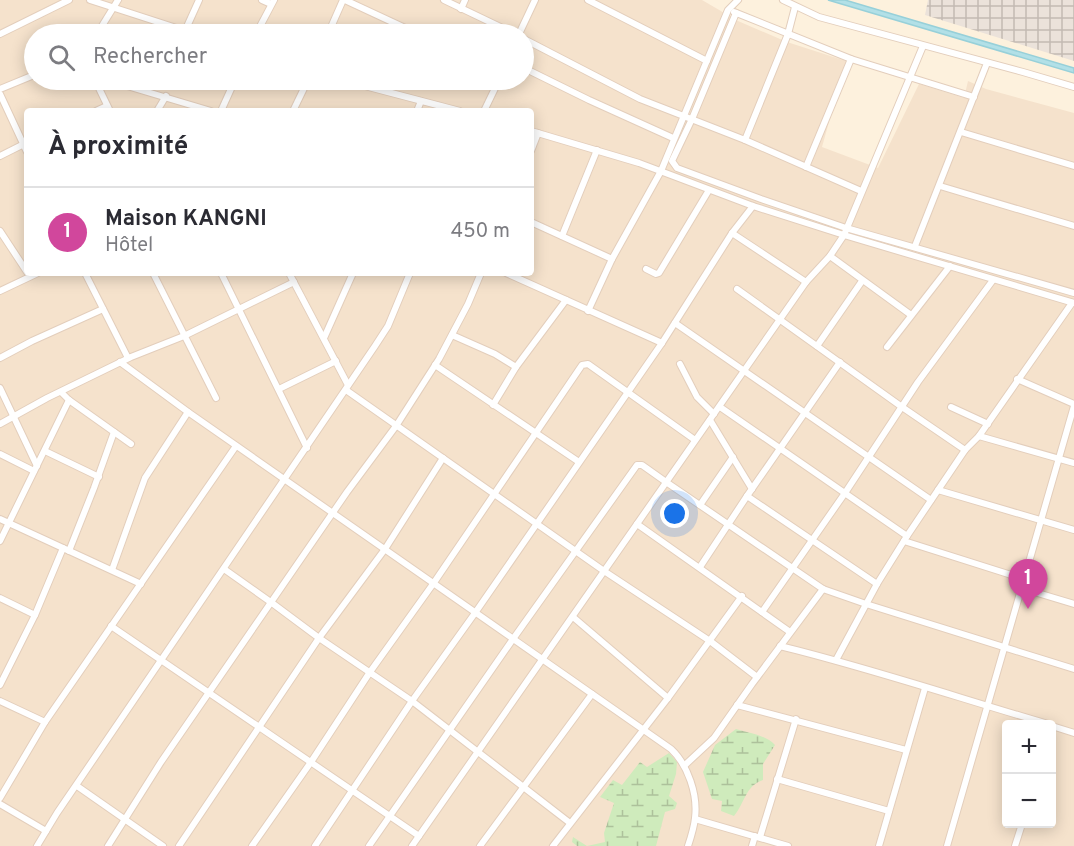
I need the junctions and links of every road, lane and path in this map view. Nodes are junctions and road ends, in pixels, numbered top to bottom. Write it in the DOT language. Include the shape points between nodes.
graph roads {
  1 [pos="69,0"];
  2 [pos="90,0"];
  3 [pos="118,0"];
  4 [pos="199,0"];
  5 [pos="262,0"];
  6 [pos="344,0"];
  7 [pos="444,0"];
  8 [pos="465,0"];
  9 [pos="535,0"];
  10 [pos="588,0"];
  11 [pos="738,0"];
  12 [pos="783,0"];
  13 [pos="273,2"];
  14 [pos="795,7"];
  15 [pos="114,9"];
  16 [pos="461,9"];
  17 [pos="728,10"];
  18 [pos="736,13"];
  19 [pos="104,24"];
  20 [pos="162,24"];
  21 [pos="188,24"];
  22 [pos="261,24"];
  23 [pos="333,24"];
  24 [pos="396,24"];
  25 [pos="495,24"];
  26 [pos="522,24"];
  27 [pos="0,34"];
  28 [pos="788,34"];
  29 [pos="534,44"];
  30 [pos="923,46"];
  31 [pos="851,59"];
  32 [pos="707,60"];
  33 [pos="987,63"];
  34 [pos="534,73"];
  35 [pos="909,78"];
  36 [pos="24,79"];
  37 [pos="1074,87"];
  38 [pos="0,89"];
  39 [pos="100,90"];
  40 [pos="143,90"];
  41 [pos="230,90"];
  42 [pos="303,90"];
  43 [pos="380,90"];
  44 [pos="494,90"];
  45 [pos="0,94"];
  46 [pos="165,96"];
  47 [pos="974,97"];
  48 [pos="421,101"];
  49 [pos="109,108"];
  50 [pos="159,108"];
  51 [pos="202,108"];
  52 [pos="222,108"];
  53 [pos="294,108"];
  54 [pos="418,108"];
  55 [pos="448,108"];
  56 [pos="485,108"];
  57 [pos="683,116"];
  58 [pos="692,119"];
  59 [pos="534,132"];
  60 [pos="961,132"];
  61 [pos="673,138"];
  62 [pos="745,140"];
  63 [pos="24,141"];
  64 [pos="24,144"];
  65 [pos="597,150"];
  66 [pos="0,156"];
  67 [pos="1074,166"];
  68 [pos="806,167"];
  69 [pos="661,171"];
  70 [pos="940,186"];
  71 [pos="709,190"];
  72 [pos="861,191"];
  73 [pos="753,206"];
  74 [pos="534,223"];
  75 [pos="1074,226"];
  76 [pos="0,231"];
  77 [pos="845,232"];
  78 [pos="732,233"];
  79 [pos="562,236"];
  80 [pos="915,246"];
  81 [pos="830,256"];
  82 [pos="612,259"];
  83 [pos="950,266"];
  84 [pos="24,268"];
  85 [pos="646,269"];
  86 [pos="25,276"];
  87 [pos="86,276"];
  88 [pos="154,276"];
  89 [pos="223,276"];
  90 [pos="291,276"];
  91 [pos="351,276"];
  92 [pos="409,276"];
  93 [pos="480,276"];
  94 [pos="513,276"];
  95 [pos="993,279"];
  96 [pos="862,281"];
  97 [pos="294,282"];
  98 [pos="806,282"];
  99 [pos="737,289"];
  100 [pos="0,291"];
  101 [pos="1074,292"];
  102 [pos="566,300"];
  103 [pos="1073,303"];
  104 [pos="103,309"];
  105 [pos="240,309"];
  106 [pos="588,310"];
  107 [pos="911,315"];
  108 [pos="780,320"];
  109 [pos="675,323"];
  110 [pos="452,335"];
  111 [pos="184,336"];
  112 [pos="324,338"];
  113 [pos="662,343"];
  114 [pos="817,346"];
  115 [pos="887,347"];
  116 [pos="0,358"];
  117 [pos="128,358"];
  118 [pos="120,362"];
  119 [pos="336,362"];
  120 [pos="840,363"];
  121 [pos="680,364"];
  122 [pos="435,365"];
  123 [pos="516,367"];
  124 [pos="744,371"];
  125 [pos="1017,379"];
  126 [pos="0,388"];
  127 [pos="347,388"];
  128 [pos="279,389"];
  129 [pos="61,392"];
  130 [pos="628,392"];
  131 [pos="216,398"];
  132 [pos="69,400"];
  133 [pos="493,405"];
  134 [pos="1074,405"];
  135 [pos="720,406"];
  136 [pos="902,407"];
  137 [pos="951,408"];
  138 [pos="188,412"];
  139 [pos="714,414"];
  140 [pos="804,414"];
  141 [pos="14,417"];
  142 [pos="710,420"];
  143 [pos="0,424"];
  144 [pos="988,424"];
  145 [pos="396,426"];
  146 [pos="114,432"];
  147 [pos="537,433"];
  148 [pos="979,436"];
  149 [pos="695,441"];
  150 [pos="131,444"];
  151 [pos="236,446"];
  152 [pos="307,448"];
  153 [pos="780,450"];
  154 [pos="965,450"];
  155 [pos="45,451"];
  156 [pos="0,454"];
  157 [pos="443,458"];
  158 [pos="733,458"];
  159 [pos="869,458"];
  160 [pos="1059,458"];
  161 [pos="579,462"];
  162 [pos="1074,463"];
  163 [pos="36,469"];
  164 [pos="99,477"];
  165 [pos="284,479"];
  166 [pos="666,482"];
  167 [pos="752,489"];
  168 [pos="938,490"];
  169 [pos="845,493"];
  170 [pos="495,494"];
  171 [pos="747,496"];
  172 [pos="931,500"];
  173 [pos="700,505"];
  174 [pos="333,513"];
  175 [pos="0,519"];
  176 [pos="1041,520"];
  177 [pos="9,523"];
  178 [pos="536,524"];
  179 [pos="637,524"];
  180 [pos="728,525"];
  181 [pos="1074,530"];
  182 [pos="813,539"];
  183 [pos="905,539"];
  184 [pos="0,541"];
  185 [pos="66,549"];
  186 [pos="385,549"];
  187 [pos="576,550"];
  188 [pos="700,567"];
  189 [pos="224,569"];
  190 [pos="792,569"];
  191 [pos="112,570"];
  192 [pos="604,571"];
  193 [pos="1024,579"];
  194 [pos="141,584"];
  195 [pos="433,584"];
  196 [pos="877,584"];
  197 [pos="1021,588"];
  198 [pos="823,589"];
  199 [pos="742,596"];
  200 [pos="0,598"];
  201 [pos="272,603"];
  202 [pos="866,604"];
  203 [pos="1074,604"];
  204 [pos="762,612"];
  205 [pos="476,613"];
  206 [pos="35,615"];
  207 [pos="573,617"];
  208 [pos="111,626"];
  209 [pos="790,632"];
  210 [pos="319,639"];
  211 [pos="513,639"];
  212 [pos="710,642"];
  213 [pos="780,645"];
  214 [pos="1004,647"];
  215 [pos="163,660"];
  216 [pos="543,660"];
  217 [pos="836,660"];
  218 [pos="1074,669"];
  219 [pos="370,672"];
  220 [pos="757,677"];
  221 [pos="0,685"];
  222 [pos="925,688"];
  223 [pos="210,692"];
  224 [pos="592,693"];
  225 [pos="668,698"];
  226 [pos="0,701"];
  227 [pos="412,701"];
  228 [pos="737,705"];
  229 [pos="987,706"];
  230 [pos="795,719"];
  231 [pos="1033,720"];
  232 [pos="45,722"];
  233 [pos="260,727"];
  234 [pos="1056,727"];
  235 [pos="450,729"];
  236 [pos="643,730"];
  237 [pos="1074,733"];
  238 [pos="906,750"];
  239 [pos="477,751"];
  240 [pos="311,762"];
  241 [pos="685,765"];
  242 [pos="777,779"];
  243 [pos="77,786"];
  244 [pos="525,787"];
  245 [pos="353,790"];
  246 [pos="0,798"];
  247 [pos="0,804"];
  248 [pos="889,811"];
  249 [pos="390,815"];
  250 [pos="124,819"];
  251 [pos="695,819"];
  252 [pos="570,823"];
  253 [pos="1021,828"];
  254 [pos="46,831"];
  255 [pos="419,836"];
  256 [pos="757,837"];
  257 [pos="37,846"];
  258 [pos="108,846"];
  259 [pos="163,846"];
  260 [pos="179,846"];
  261 [pos="252,846"];
  262 [pos="315,846"];
  263 [pos="369,846"];
  264 [pos="412,846"];
  265 [pos="480,846"];
  266 [pos="553,846"];
  267 [pos="688,846"];
  268 [pos="752,846"];
  269 [pos="788,846"];
  270 [pos="879,846"];
  271 [pos="947,846"];
  272 [pos="1015,846"];
  1 -- 27 [label="street"];
  2 -- 15 [label="street"];
  3 -- 15 [label="street"];
  4 -- 21 [label="street"];
  5 -- 13 [label="street"];
  6 -- 23 [label="street"];
  6 -- 24 [label="street"];
  7 -- 16 [label="street"];
  8 -- 16 [label="street"];
  9 -- 26 [label="street"];
  10 -- 32 [label="street"];
  11 -- 17 [label="street"];
  12 -- 14 [label="street"];
  13 -- 22 [label="street"];
  14 -- 28 [label="street"];
  14 -- 30 [label="street"];
  15 -- 19 [label="street"];
  15 -- 20 [label="street"];
  16 -- 25 [label="street"];
  17 -- 18 [label="street"];
  17 -- 32 [label="street"];
  18 -- 28 [label="street"];
  18 -- 58 [label="street"];
  28 -- 31 [label="street"];
  28 -- 62 [label="street"];
  29 -- 57 [label="street" via="640,99"];
  30 -- 33 [label="street"];
  30 -- 35 [label="street"];
  31 -- 35 [label="street"];
  31 -- 68 [label="street"];
  32 -- 57 [label="street"];
  33 -- 37 [label="street"];
  33 -- 47 [label="street"];
  34 -- 61 [label="street"];
  35 -- 47 [label="street"];
  35 -- 72 [label="street"];
  36 -- 38 [label="street"];
  39 -- 49 [label="street"];
  40 -- 46 [label="street"];
  41 -- 52 [label="street"];
  42 -- 53 [label="street"];
  43 -- 48 [label="street"];
  44 -- 56 [label="street"];
  45 -- 63 [label="street"];
  46 -- 50 [label="street"];
  46 -- 51 [label="street"];
  47 -- 60 [label="street"];
  48 -- 54 [label="street"];
  48 -- 55 [label="street"];
  57 -- 58 [label="street"];
  57 -- 61 [label="street"];
  58 -- 62 [label="street"];
  58 -- 77 [label="street" via="672,161 677,168"];
  59 -- 65 [label="street"];
  60 -- 67 [label="street"];
  60 -- 70 [label="street"];
  61 -- 69 [label="street"];
  62 -- 68 [label="street"];
  64 -- 66 [label="street"];
  65 -- 69 [label="street"];
  65 -- 79 [label="street"];
  68 -- 72 [label="street"];
  69 -- 71 [label="street"];
  69 -- 82 [label="street"];
  70 -- 75 [label="street"];
  70 -- 80 [label="street"];
  71 -- 73 [label="street"];
  71 -- 85 [label="street" via="658,273"];
  72 -- 77 [label="street"];
  73 -- 77 [label="street"];
  73 -- 78 [label="street"];
  74 -- 79 [label="street"];
  76 -- 84 [label="street"];
  77 -- 80 [label="street"];
  77 -- 81 [label="street"];
  77 -- 83 [label="street"];
  78 -- 98 [label="street"];
  78 -- 109 [label="street"];
  79 -- 82 [label="street"];
  80 -- 101 [label="street"];
  81 -- 96 [label="street"];
  81 -- 98 [label="street"];
  82 -- 106 [label="street"];
  83 -- 95 [label="street"];
  83 -- 107 [label="street"];
  86 -- 100 [label="street"];
  87 -- 104 [label="street"];
  88 -- 111 [label="street"];
  89 -- 105 [label="street"];
  90 -- 97 [label="street"];
  91 -- 112 [label="street"];
  92 -- 127 [label="street" via="388,326"];
  93 -- 110 [label="street"];
  94 -- 102 [label="street"];
  95 -- 103 [label="street"];
  95 -- 136 [label="street"];
  96 -- 107 [label="street"];
  96 -- 114 [label="street"];
  97 -- 105 [label="street"];
  97 -- 112 [label="street"];
  98 -- 108 [label="street"];
  99 -- 108 [label="street"];
  102 -- 106 [label="street"];
  102 -- 123 [label="street"];
  103 -- 125 [label="street"];
  104 -- 116 [label="street"];
  104 -- 117 [label="street"];
  105 -- 111 [label="street"];
  105 -- 128 [label="street"];
  106 -- 113 [label="street"];
  107 -- 115 [label="street"];
  108 -- 114 [label="street"];
  108 -- 124 [label="street"];
  109 -- 113 [label="street"];
  109 -- 124 [label="street"];
  110 -- 122 [label="street"];
  110 -- 123 [label="street"];
  111 -- 117 [label="street"];
  111 -- 131 [label="street"];
  112 -- 119 [label="street"];
  113 -- 130 [label="street"];
  114 -- 120 [label="street"];
  117 -- 118 [label="street"];
  118 -- 129 [label="street"];
  118 -- 138 [label="street"];
  119 -- 127 [label="street"];
  119 -- 128 [label="street"];
  120 -- 136 [label="street"];
  120 -- 140 [label="street"];
  121 -- 139 [label="street" via="697,397"];
  122 -- 133 [label="street"];
  122 -- 145 [label="street"];
  123 -- 133 [label="street"];
  124 -- 135 [label="street"];
  124 -- 140 [label="street"];
  125 -- 134 [label="street"];
  125 -- 144 [label="street"];
  126 -- 141 [label="street"];
  127 -- 145 [label="street"];
  127 -- 152 [label="street"];
  128 -- 152 [label="street"];
  129 -- 132 [label="street"];
  129 -- 141 [label="street"];
  130 -- 147 [label="street" via="584,364"];
  130 -- 149 [label="street"];
  130 -- 161 [label="street"];
  132 -- 146 [label="street"];
  132 -- 155 [label="street"];
  133 -- 147 [label="street"];
  134 -- 160 [label="street"];
  135 -- 139 [label="street"];
  135 -- 153 [label="street"];
  136 -- 154 [label="street"];
  136 -- 159 [label="street"];
  137 -- 144 [label="street"];
  138 -- 151 [label="street"];
  138 -- 191 [label="street" via="145,478"];
  139 -- 142 [label="street"];
  140 -- 153 [label="street"];
  140 -- 159 [label="street"];
  141 -- 143 [label="street"];
  141 -- 163 [label="street"];
  142 -- 149 [label="street"];
  142 -- 158 [label="street"];
  144 -- 148 [label="street"];
  145 -- 157 [label="street"];
  145 -- 174 [label="street"];
  146 -- 150 [label="street"];
  146 -- 164 [label="street"];
  147 -- 161 [label="street"];
  147 -- 170 [label="street"];
  148 -- 154 [label="street"];
  148 -- 160 [label="street"];
  149 -- 166 [label="street"];
  151 -- 165 [label="street"];
  151 -- 194 [label="street"];
  152 -- 165 [label="street"];
  153 -- 167 [label="street"];
  153 -- 169 [label="street"];
  154 -- 168 [label="street"];
  155 -- 163 [label="street"];
  155 -- 164 [label="street"];
  156 -- 163 [label="street"];
  157 -- 170 [label="street"];
  157 -- 186 [label="street"];
  158 -- 167 [label="street"];
  158 -- 173 [label="street"];
  159 -- 169 [label="street"];
  159 -- 172 [label="street"];
  160 -- 162 [label="street"];
  160 -- 176 [label="street"];
  161 -- 178 [label="street"];
  163 -- 177 [label="street"];
  164 -- 185 [label="street"];
  165 -- 174 [label="street"];
  165 -- 189 [label="street"];
  166 -- 173 [label="street"];
  166 -- 179 [label="street"];
  166 -- 187 [label="street" via="642,465 634,466"];
  167 -- 171 [label="street"];
  168 -- 172 [label="street"];
  168 -- 176 [label="street"];
  169 -- 182 [label="street"];
  169 -- 183 [label="street"];
  170 -- 178 [label="street"];
  170 -- 195 [label="street"];
  171 -- 180 [label="street"];
  171 -- 182 [label="street"];
  172 -- 183 [label="street"];
  173 -- 180 [label="street"];
  174 -- 186 [label="street"];
  174 -- 201 [label="street"];
  175 -- 177 [label="street"];
  176 -- 181 [label="street"];
  176 -- 193 [label="street"];
  177 -- 184 [label="street"];
  177 -- 185 [label="street"];
  178 -- 187 [label="street"];
  178 -- 205 [label="street"];
  179 -- 188 [label="street"];
  179 -- 192 [label="street"];
  180 -- 188 [label="street"];
  180 -- 190 [label="street"];
  182 -- 190 [label="street"];
  182 -- 196 [label="street"];
  183 -- 193 [label="street"];
  183 -- 196 [label="street"];
  185 -- 191 [label="street"];
  185 -- 206 [label="street"];
  186 -- 195 [label="street"];
  186 -- 210 [label="street"];
  187 -- 192 [label="street"];
  187 -- 211 [label="street"];
  188 -- 199 [label="street"];
  189 -- 201 [label="street"];
  189 -- 215 [label="street"];
  190 -- 198 [label="street"];
  190 -- 204 [label="street"];
  191 -- 194 [label="street"];
  192 -- 207 [label="street"];
  192 -- 212 [label="street"];
  193 -- 197 [label="street"];
  194 -- 208 [label="street"];
  195 -- 205 [label="street"];
  195 -- 219 [label="street"];
  196 -- 202 [label="street"];
  197 -- 203 [label="street"];
  197 -- 214 [label="street"];
  198 -- 202 [label="street"];
  198 -- 209 [label="street"];
  199 -- 204 [label="street"];
  199 -- 212 [label="street"];
  200 -- 206 [label="street"];
  201 -- 210 [label="street"];
  201 -- 223 [label="street"];
  202 -- 214 [label="street"];
  202 -- 217 [label="street"];
  204 -- 209 [label="street"];
  205 -- 211 [label="street"];
  205 -- 227 [label="street"];
  206 -- 221 [label="street"];
  207 -- 216 [label="street"];
  207 -- 225 [label="street"];
  208 -- 215 [label="street"];
  208 -- 232 [label="street"];
  209 -- 213 [label="street"];
  210 -- 219 [label="street"];
  210 -- 233 [label="street"];
  211 -- 216 [label="street"];
  211 -- 235 [label="street"];
  212 -- 220 [label="street"];
  212 -- 225 [label="street"];
  213 -- 217 [label="street"];
  213 -- 220 [label="street"];
  214 -- 218 [label="street"];
  214 -- 229 [label="street"];
  215 -- 223 [label="street"];
  215 -- 243 [label="street"];
  216 -- 224 [label="street"];
  216 -- 239 [label="street"];
  217 -- 222 [label="street"];
  219 -- 227 [label="street"];
  219 -- 240 [label="street"];
  220 -- 228 [label="street"];
  222 -- 229 [label="street"];
  222 -- 238 [label="street"];
  223 -- 233 [label="street"];
  223 -- 250 [label="street"];
  224 -- 236 [label="street"];
  224 -- 244 [label="street"];
  225 -- 236 [label="street"];
  226 -- 232 [label="street"];
  227 -- 235 [label="street"];
  227 -- 245 [label="street"];
  228 -- 230 [label="street"];
  228 -- 241 [label="street" via="714,738"];
  229 -- 231 [label="street"];
  229 -- 271 [label="street"];
  230 -- 238 [label="street"];
  230 -- 242 [label="street"];
  232 -- 246 [label="street"];
  233 -- 240 [label="street"];
  233 -- 260 [label="street"];
  234 -- 237 [label="street"];
  235 -- 239 [label="street"];
  235 -- 249 [label="street"];
  236 -- 241 [label="street" via="671,749"];
  236 -- 252 [label="street"];
  238 -- 248 [label="street"];
  239 -- 244 [label="street"];
  239 -- 255 [label="street"];
  240 -- 245 [label="street"];
  240 -- 261 [label="street"];
  241 -- 251 [label="street" via="694,797"];
  242 -- 248 [label="street"];
  242 -- 256 [label="street"];
  243 -- 250 [label="street"];
  243 -- 254 [label="street"];
  244 -- 252 [label="street"];
  244 -- 265 [label="street"];
  245 -- 249 [label="street"];
  245 -- 262 [label="street"];
  247 -- 254 [label="street"];
  248 -- 270 [label="street"];
  249 -- 255 [label="street"];
  249 -- 263 [label="street"];
  250 -- 258 [label="street"];
  250 -- 259 [label="street"];
  251 -- 256 [label="street"];
  251 -- 267 [label="street"];
  252 -- 266 [label="street"];
  253 -- 272 [label="street"];
  254 -- 257 [label="street"];
  255 -- 264 [label="street"];
  256 -- 268 [label="street"];
  256 -- 269 [label="street"];
}
